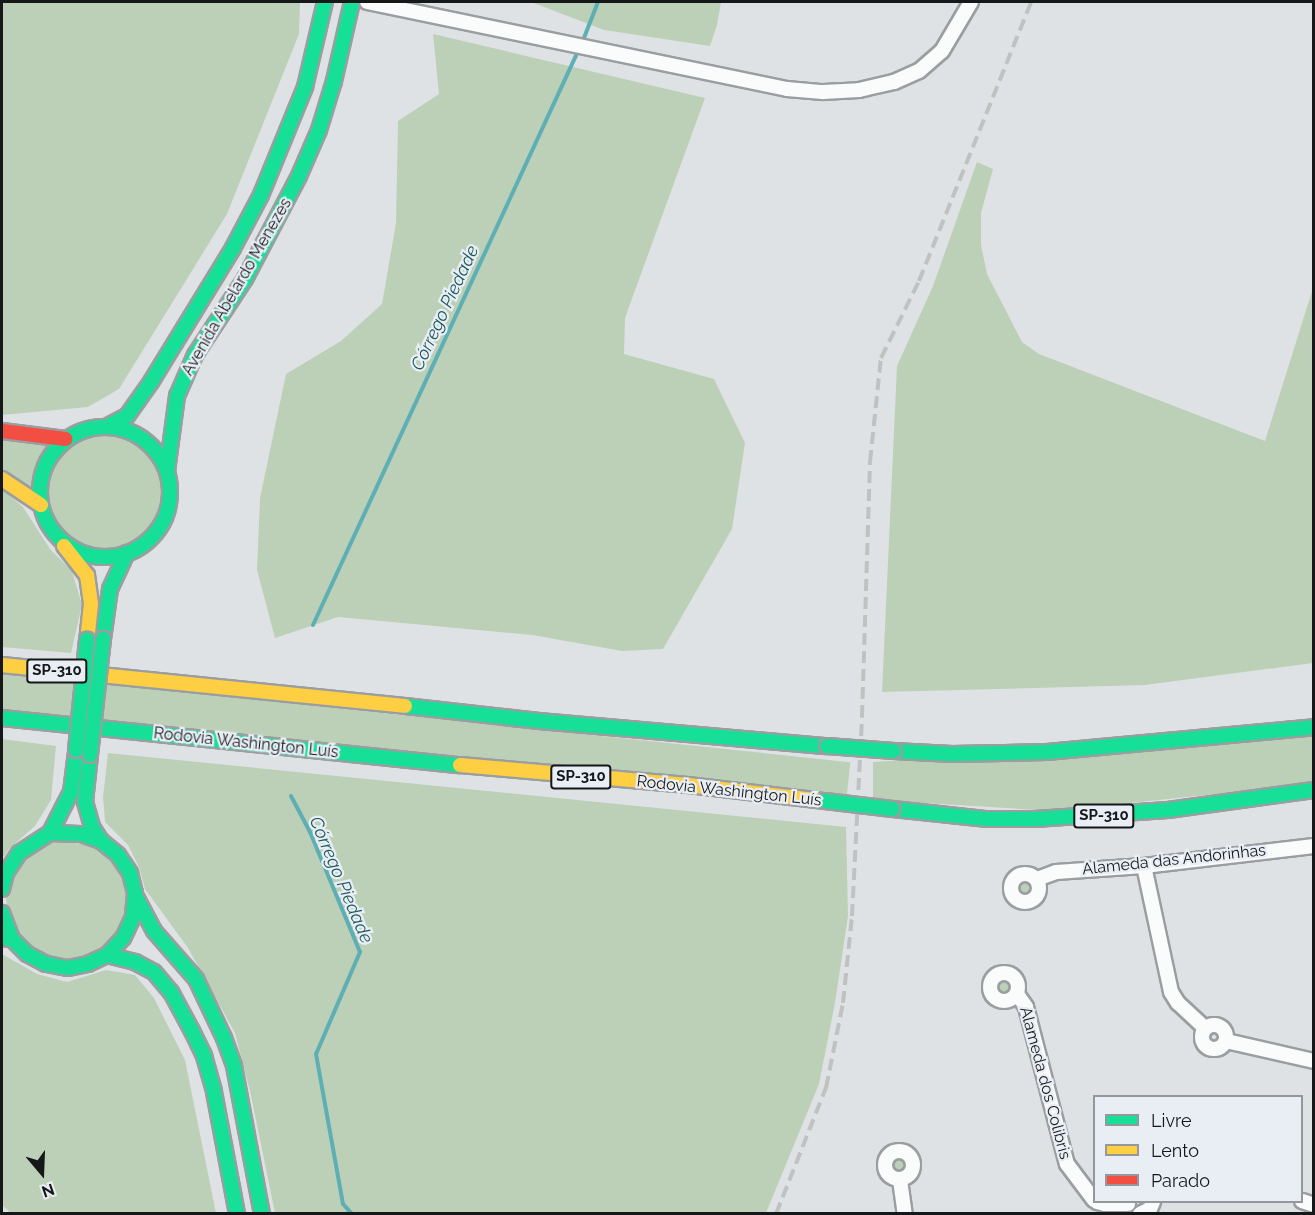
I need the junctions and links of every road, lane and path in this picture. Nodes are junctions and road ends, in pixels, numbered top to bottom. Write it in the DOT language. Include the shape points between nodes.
graph roads {
  1 [pos="325,2"];
  2 [pos="352,2"];
  3 [pos="367,2"];
  4 [pos="971,2"];
  5 [pos="108,426"];
  6 [pos="2,431"];
  7 [pos="65,439"];
  8 [pos="167,471"];
  9 [pos="2,479"];
  10 [pos="41,505"];
  11 [pos="60,541"];
  12 [pos="128,553"];
  13 [pos="2,658"];
  14 [pos="2,665"];
  15 [pos="112,676"];
  16 [pos="2,718"];
  17 [pos="2,726"];
  18 [pos="1314,727"];
  19 [pos="110,729"];
  20 [pos="83,754"];
  21 [pos="1314,790"];
  22 [pos="50,833"];
  23 [pos="101,841"];
  24 [pos="1314,846"];
  25 [pos="1144,866"];
  26 [pos="4,874"];
  27 [pos="1037,879"];
  28 [pos="2,889"];
  29 [pos="135,893"];
  30 [pos="2,913"];
  31 [pos="7,939"];
  32 [pos="107,955"];
  33 [pos="1017,994"];
  34 [pos="1205,1028"];
  35 [pos="1226,1041"];
  36 [pos="1314,1061"];
  37 [pos="900,1180"];
  38 [pos="1093,1198"];
  39 [pos="1102,1203"];
  40 [pos="1128,1203"];
  41 [pos="1153,1203"];
  42 [pos="237,1214"];
  43 [pos="262,1214"];
  44 [pos="905,1214"];
  45 [pos="1140,1214"];
  1 -- 5 [label="main road, Avenida Abelardo Menezes" via="305,87 261,195 151,382 127,416"];
  2 -- 8 [label="main road, Avenida Abelardo Menezes" via="334,81 299,176 245,279 195,355 177,396"];
  3 -- 4 [label="street" via="787,89 859,90 919,71 942,51"];
  5 -- 7 [label="main road"];
  5 -- 8 [label="main road" via="138,435 156,451"];
  6 -- 7 [label="main road"];
  7 -- 10 [label="main road" via="42,472"];
  8 -- 12 [label="main road" via="171,491 168,511 145,544"];
  9 -- 10 [label="main road"];
  10 -- 11 [label="main road"];
  11 -- 12 [label="main road" via="85,555"];
  11 -- 20 [label="main road, bridge" via="87,574 91,604"];
  12 -- 20 [label="main road, bridge" via="110,589"];
  13 -- 15 [label="main road"];
  14 -- 15 [label="main road, SP-310"];
  15 -- 18 [label="main road, SP-310, bridge" via="827,747 952,754 1047,752"];
  16 -- 19 [label="main road, Rodovia Washington Luís / SP-310"];
  17 -- 19 [label="main road"];
  19 -- 21 [label="main road, Rodovia Washington Luís / SP-310, bridge" via="688,785 987,819 1168,810"];
  20 -- 22 [label="main road" via="71,792"];
  20 -- 23 [label="main road" via="85,802"];
  22 -- 23 [label="main road" via="81,834"];
  22 -- 26 [label="main road" via="19,853"];
  23 -- 29 [label="main road" via="118,855 130,873"];
  24 -- 25 [label="street, Alameda das Andorinhas"];
  25 -- 27 [label="street, Alameda das Andorinhas" via="1056,872"];
  25 -- 34 [label="street" via="1171,992"];
  26 -- 28 [label="main road"];
  29 -- 32 [label="main road" via="133,917 123,938"];
  29 -- 43 [label="main road" via="154,932 196,979 224,1038 234,1066"];
  30 -- 31 [label="main road"];
  31 -- 32 [label="main road" via="46,964 67,968"];
  32 -- 42 [label="main road" via="154,972 171,992 192,1031 214,1092"];
  33 -- 38 [label="street, Alameda dos Colibris" via="1026,1007 1064,1156 1071,1172"];
  34 -- 35 [label="street" via="1221,1026"];
  34 -- 35 [label="street" via="1201,1038 1207,1048 1218,1049"];
  35 -- 36 [label="street"];
  37 -- 44 [label="street"];
  39 -- 40 [label="street, Alameda dos Colibris"];
  40 -- 45 [label="street, Alameda dos Colibris" via="1130,1209"];
  41 -- 45 [label="street, Alameda dos Colibris"];
}
